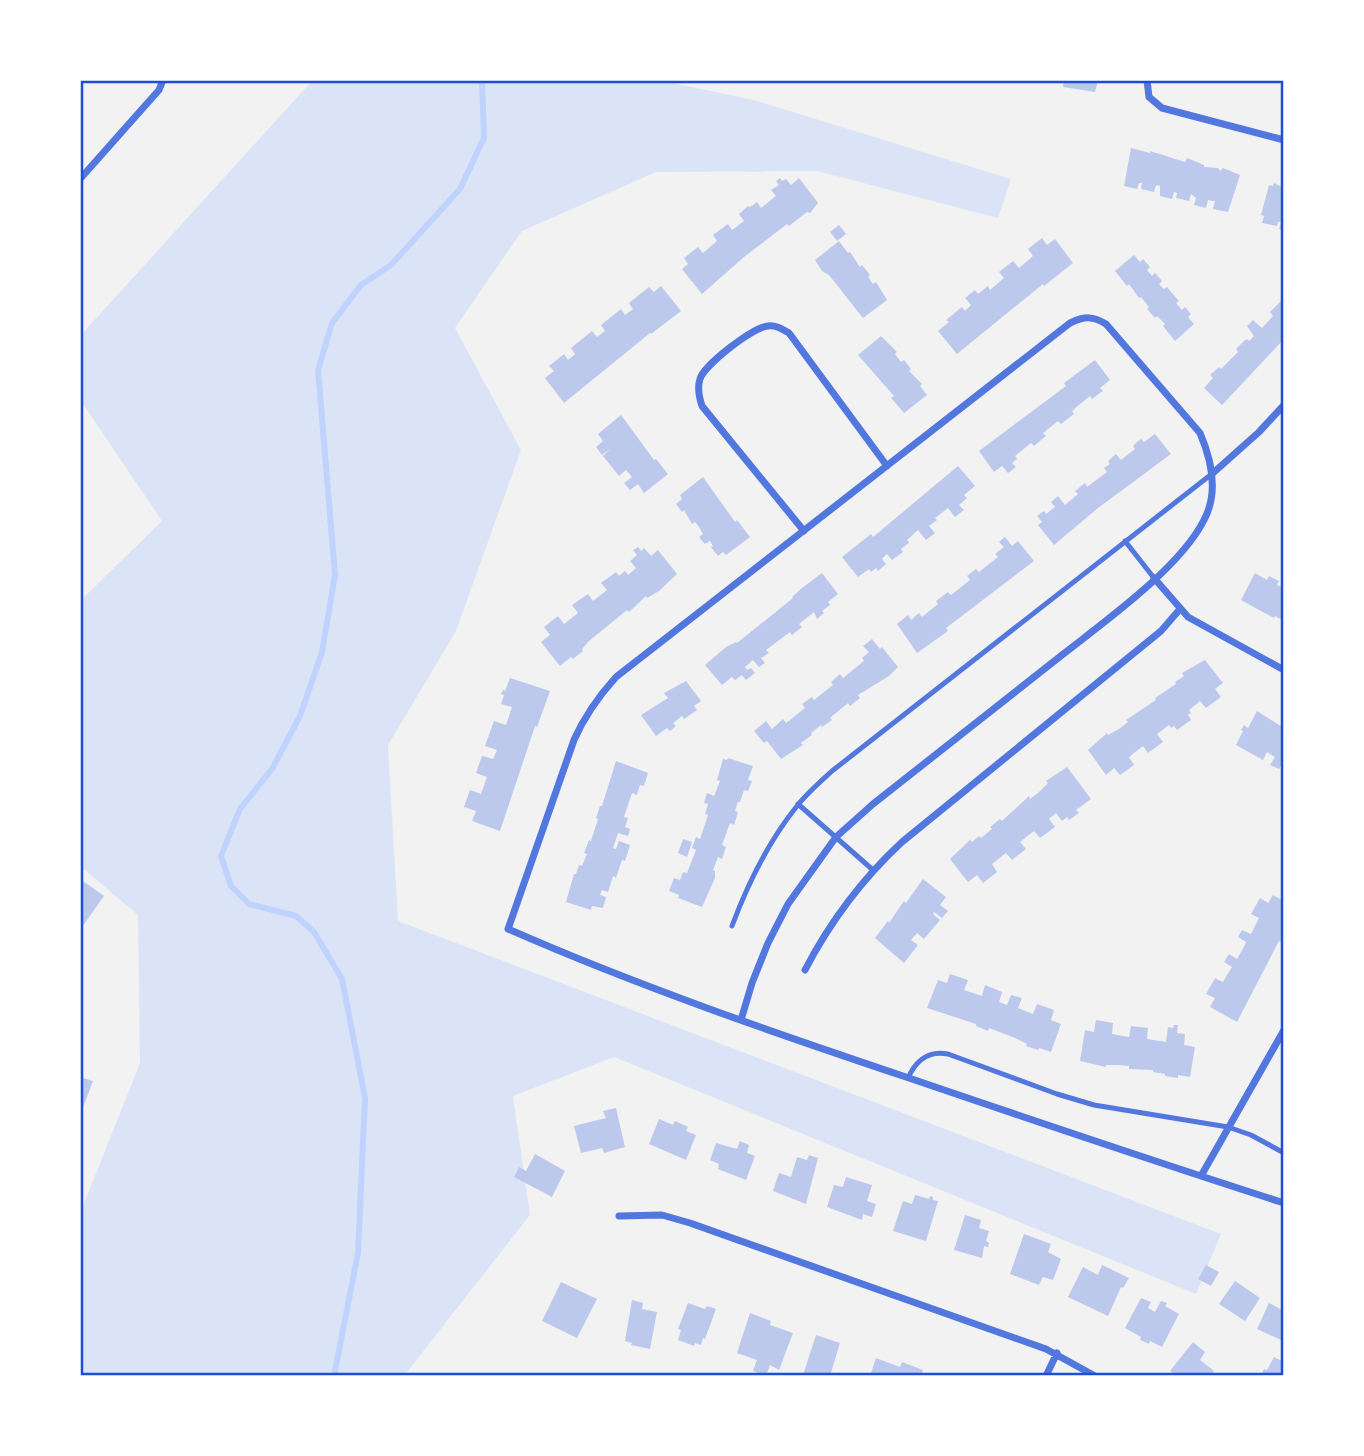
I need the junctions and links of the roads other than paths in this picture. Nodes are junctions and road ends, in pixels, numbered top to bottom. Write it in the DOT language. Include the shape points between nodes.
graph roads {
  1 [pos="163,80"];
  2 [pos="1147,80"];
  3 [pos="1283,140"];
  4 [pos="80,179"];
  5 [pos="1283,405"];
  6 [pos="887,466"];
  7 [pos="1213,473"];
  8 [pos="804,531"];
  9 [pos="1125,541"];
  10 [pos="1154,578"];
  11 [pos="1180,609"];
  12 [pos="1283,670"];
  13 [pos="797,804"];
  14 [pos="836,837"];
  15 [pos="873,870"];
  16 [pos="732,926"];
  17 [pos="805,970"];
  18 [pos="741,1020"];
  19 [pos="1283,1030"];
  20 [pos="908,1078"];
  21 [pos="1228,1127"];
  22 [pos="1283,1153"];
  23 [pos="1201,1176"];
  24 [pos="1283,1203"];
  25 [pos="619,1216"];
  26 [pos="1057,1353"];
  27 [pos="1046,1376"];
  28 [pos="1095,1376"];
  1 -- 4 [label="street"];
  2 -- 3 [label="street" via="1149,97 1162,108"];
  5 -- 7 [label="street"];
  6 -- 7 [label="street" via="1070,323 1095,317 1107,324 1200,433"];
  6 -- 8 [label="street"];
  6 -- 8 [label="street" via="789,333 779,327 756,329 707,367 700,378 702,406"];
  7 -- 9 [label="lane"];
  7 -- 10 [label="street" via="1206,518"];
  8 -- 18 [label="street" via="616,677 598,697 574,740 508,929"];
  9 -- 10 [label="lane"];
  9 -- 13 [label="lane" via="832,771"];
  10 -- 11 [label="street"];
  10 -- 14 [label="street"];
  11 -- 12 [label="street" via="1202,627"];
  11 -- 15 [label="street" via="1161,631"];
  13 -- 14 [label="lane"];
  13 -- 16 [label="lane" via="761,859"];
  14 -- 15 [label="lane"];
  14 -- 18 [label="street" via="773,933"];
  15 -- 17 [label="street" via="831,923"];
  18 -- 20 [label="street"];
  19 -- 21 [label="street"];
  20 -- 21 [label="lane" via="923,1057 937,1052 1094,1105"];
  20 -- 23 [label="street"];
  21 -- 22 [label="lane"];
  21 -- 23 [label="street"];
  23 -- 24 [label="street"];
  25 -- 26 [label="street" via="662,1215 690,1223"];
  26 -- 27 [label="street"];
  26 -- 28 [label="street"];
}
